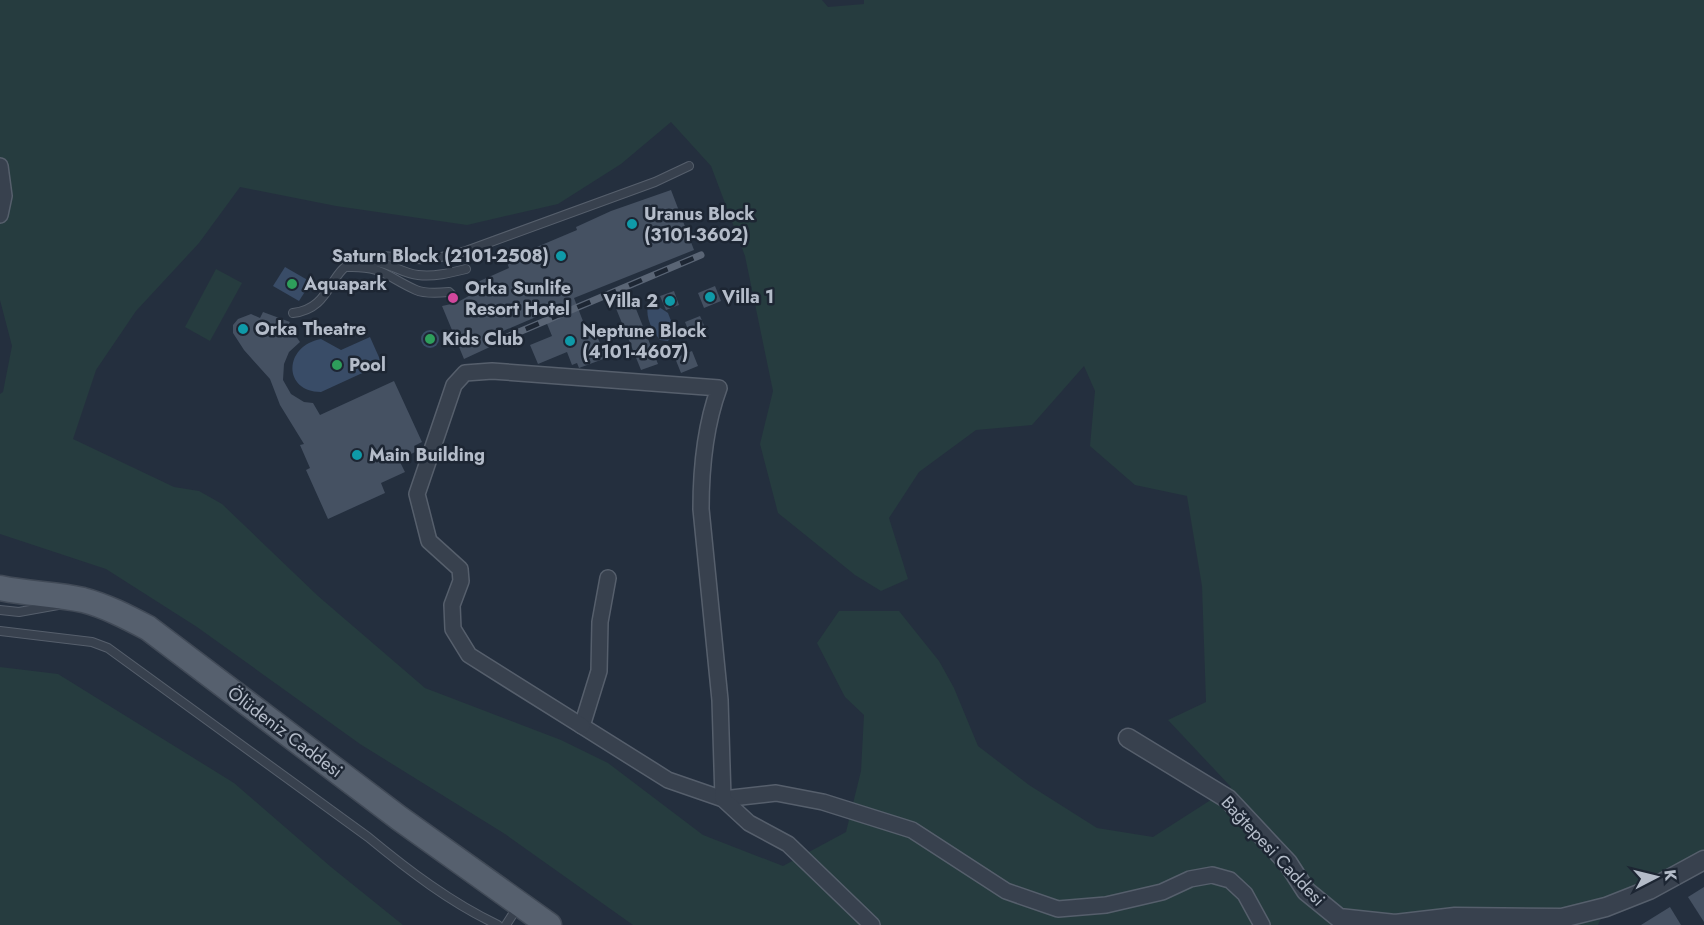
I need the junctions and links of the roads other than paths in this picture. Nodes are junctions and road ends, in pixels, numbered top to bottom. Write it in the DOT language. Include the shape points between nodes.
graph roads {
  1 [pos="0,166"];
  2 [pos="689,166"];
  3 [pos="0,215"];
  4 [pos="348,267"];
  5 [pos="465,269"];
  6 [pos="454,297"];
  7 [pos="293,312"];
  8 [pos="608,578"];
  9 [pos="0,588"];
  10 [pos="83,600"];
  11 [pos="0,610"];
  12 [pos="0,631"];
  13 [pos="582,726"];
  14 [pos="1128,738"];
  15 [pos="723,799"];
  16 [pos="1704,860"];
  17 [pos="1582,918"];
  18 [pos="535,919"];
  19 [pos="498,925"];
  20 [pos="506,925"];
  21 [pos="872,925"];
  22 [pos="1262,925"];
  1 -- 3 [label="street" via="4,196"];
  2 -- 4 [label="lane" via="656,182 466,251 416,259 379,254 354,260"];
  4 -- 5 [label="lane" via="373,261 417,275 442,275"];
  4 -- 6 [label="lane" via="369,266 417,291 449,292"];
  4 -- 7 [label="lane" via="308,311"];
  8 -- 13 [label="street" via="600,622 599,671"];
  9 -- 10 [label="main road, Ölüdeniz Caddesi"];
  10 -- 11 [label="lane" via="20,612"];
  10 -- 18 [label="main road, Ölüdeniz Caddesi" via="148,628"];
  12 -- 19 [label="lane" via="92,642 108,648 395,859 463,907"];
  13 -- 15 [label="street" via="668,780"];
  13 -- 15 [label="street" via="470,655 453,629 452,605 461,581 460,569 429,541 417,494 454,385 465,373 503,372 719,387 707,430 701,509 720,700"];
  14 -- 17 [label="street, Bağtepesi Caddesi" via="1228,799 1288,863 1306,891 1339,918 1395,924 1455,917"];
  15 -- 21 [label="street" via="749,823 788,844"];
  15 -- 22 [label="street" via="776,793 870,816 912,830 1006,891 1058,909 1162,892 1190,879 1212,875 1230,880 1245,894"];
  16 -- 17 [label="street, Bağtepesi Caddesi" via="1649,890"];
  18 -- 20 [label="lane"];
}
